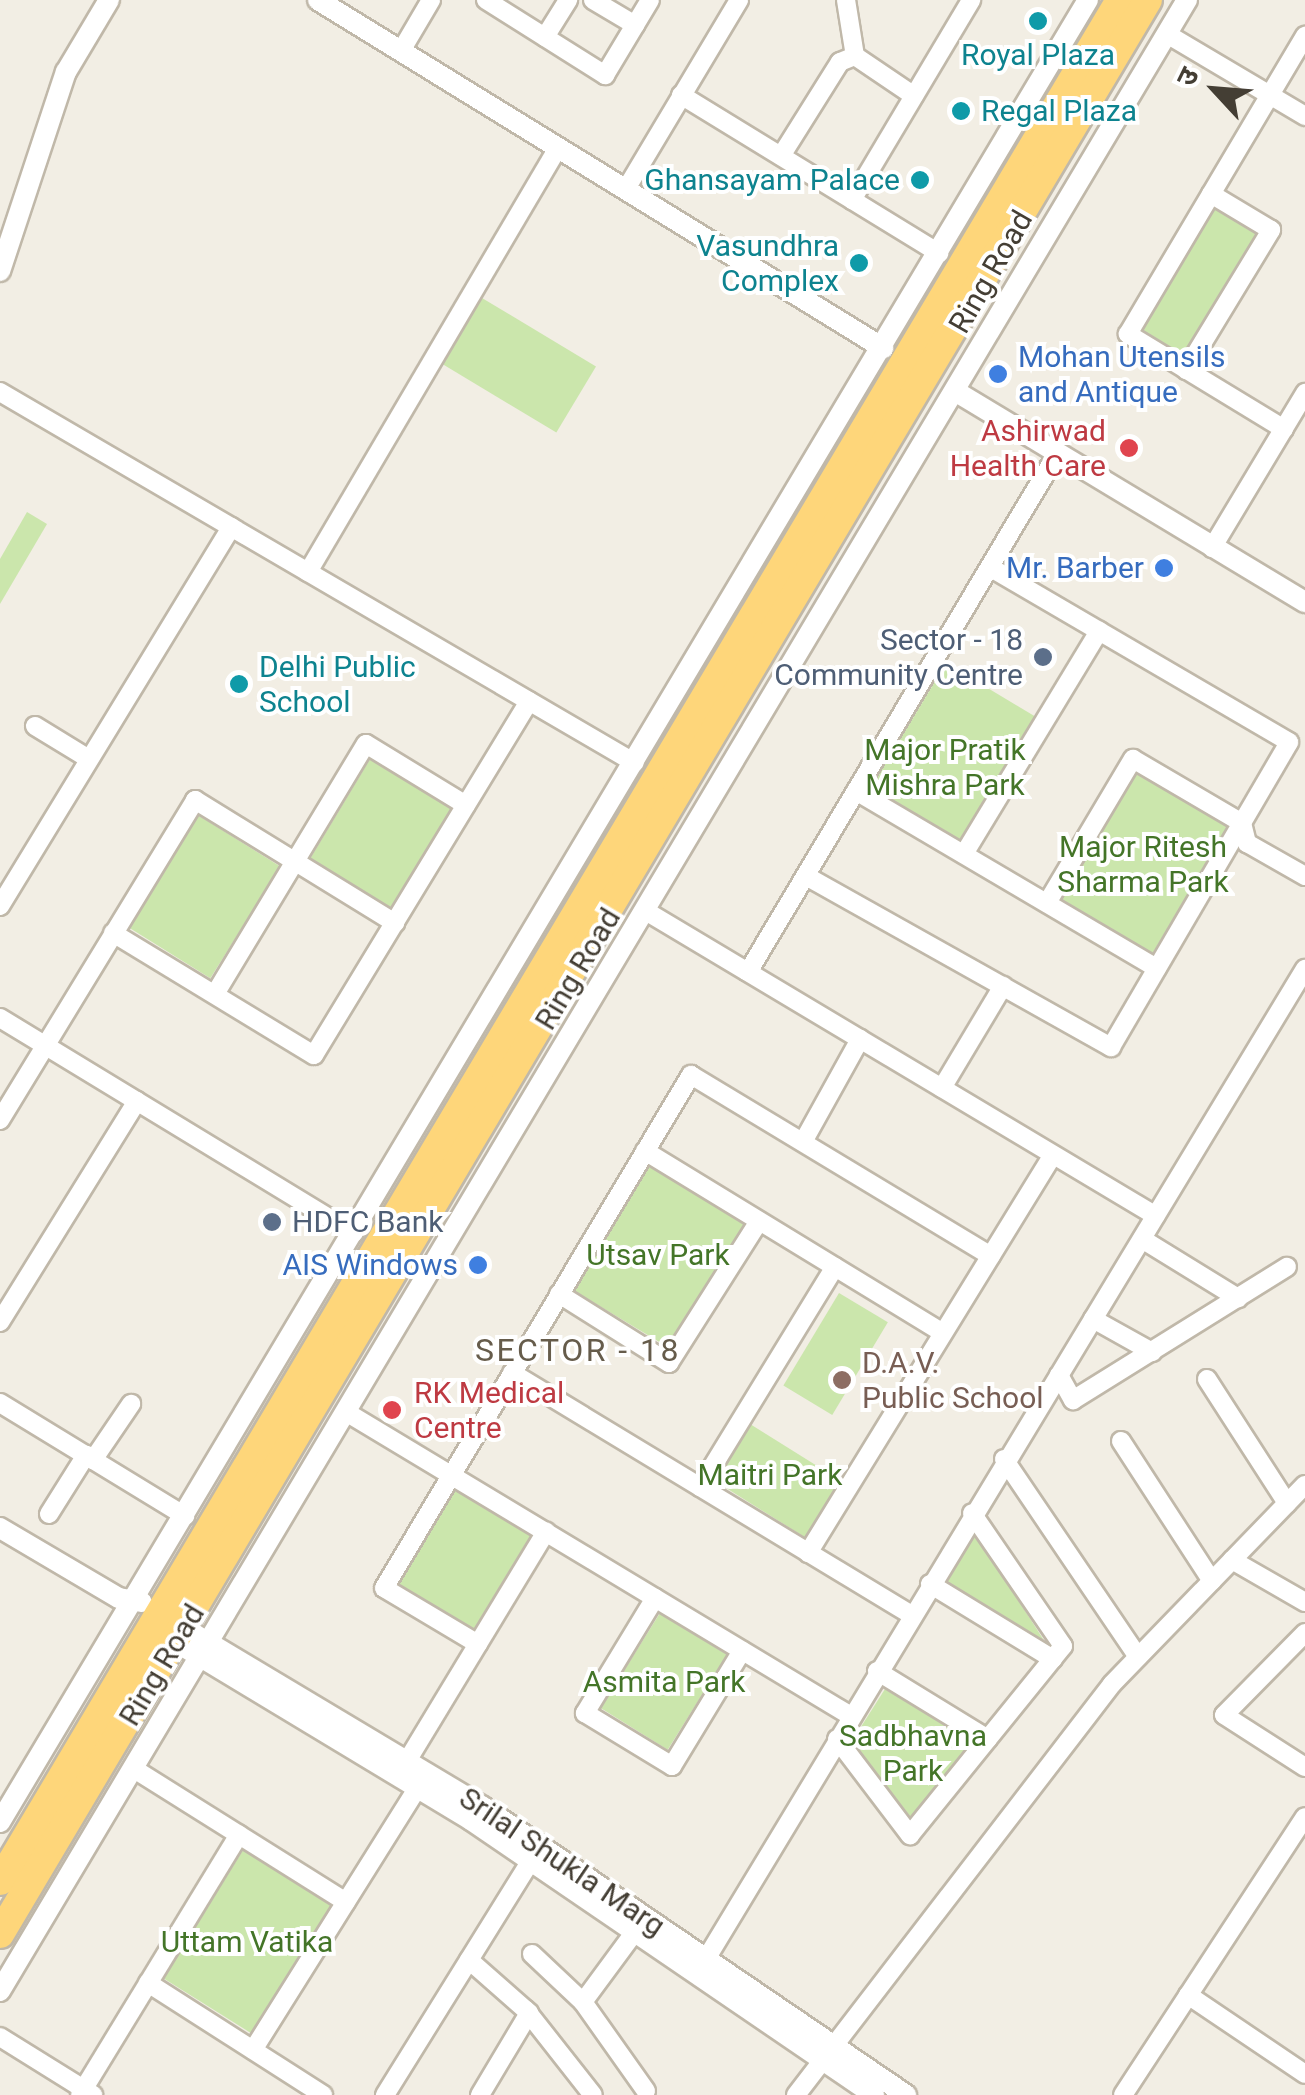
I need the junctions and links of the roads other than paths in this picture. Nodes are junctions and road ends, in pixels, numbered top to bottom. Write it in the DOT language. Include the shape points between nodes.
graph roads {
  1 [pos="109,0"];
  2 [pos="318,0"];
  3 [pos="431,0"];
  4 [pos="568,0"];
  5 [pos="592,0"];
  6 [pos="650,0"];
  7 [pos="738,0"];
  8 [pos="846,0"];
  9 [pos="1088,0"];
  10 [pos="1120,0"];
  11 [pos="1148,0"];
  12 [pos="1187,0"];
  13 [pos="495,2"];
  14 [pos="965,2"];
  15 [pos="636,25"];
  16 [pos="1167,34"];
  17 [pos="1305,36"];
  18 [pos="545,37"];
  19 [pos="401,51"];
  20 [pos="855,56"];
  21 [pos="1270,95"];
  22 [pos="682,96"];
  23 [pos="914,96"];
  24 [pos="1305,116"];
  25 [pos="558,147"];
  26 [pos="781,156"];
  27 [pos="626,189"];
  28 [pos="1211,194"];
  29 [pos="852,200"];
  30 [pos="939,253"];
  31 [pos="0,271"];
  32 [pos="884,348"];
  33 [pos="1186,370"];
  34 [pos="955,391"];
  35 [pos="0,392"];
  36 [pos="1305,393"];
  37 [pos="1284,429"];
  38 [pos="1058,454"];
  39 [pos="231,527"];
  40 [pos="1212,548"];
  41 [pos="990,567"];
  42 [pos="308,572"];
  43 [pos="1305,602"];
  44 [pos="1099,631"];
  45 [pos="529,701"];
  46 [pos="35,726"];
  47 [pos="89,759"];
  48 [pos="635,763"];
  49 [pos="856,791"];
  50 [pos="466,805"];
  51 [pos="1242,823"];
  52 [pos="964,854"];
  53 [pos="295,861"];
  54 [pos="806,876"];
  55 [pos="1305,876"];
  56 [pos="1047,903"];
  57 [pos="0,906"];
  58 [pos="644,910"];
  59 [pos="395,923"];
  60 [pos="114,932"];
  61 [pos="1158,968"];
  62 [pos="1305,969"];
  63 [pos="748,972"];
  64 [pos="1004,986"];
  65 [pos="215,994"];
  66 [pos="0,1018"];
  67 [pos="860,1039"];
  68 [pos="44,1045"];
  69 [pos="942,1088"];
  70 [pos="136,1101"];
  71 [pos="0,1119"];
  72 [pos="803,1142"];
  73 [pos="645,1151"];
  74 [pos="1053,1154"];
  75 [pos="1156,1216"];
  76 [pos="759,1221"];
  77 [pos="354,1233"];
  78 [pos="1142,1240"];
  79 [pos="991,1256"];
  80 [pos="835,1267"];
  81 [pos="1287,1267"];
  82 [pos="559,1294"];
  83 [pos="1238,1298"];
  84 [pos="1093,1318"];
  85 [pos="0,1322"];
  86 [pos="943,1334"];
  87 [pos="1152,1352"];
  88 [pos="512,1373"];
  89 [pos="1059,1375"];
  90 [pos="1207,1379"];
  91 [pos="0,1403"];
  92 [pos="131,1404"];
  93 [pos="346,1412"];
  94 [pos="1121,1441"];
  95 [pos="90,1457"];
  96 [pos="1004,1459"];
  97 [pos="450,1475"];
  98 [pos="1305,1484"];
  99 [pos="700,1487"];
  100 [pos="1288,1502"];
  101 [pos="972,1513"];
  102 [pos="49,1514"];
  103 [pos="185,1516"];
  104 [pos="0,1528"];
  105 [pos="546,1532"];
  106 [pos="808,1553"];
  107 [pos="1232,1560"];
  108 [pos="1212,1581"];
  109 [pos="930,1584"];
  110 [pos="655,1598"];
  111 [pos="1305,1602"];
  112 [pos="911,1616"];
  113 [pos="150,1617"];
  114 [pos="1305,1633"];
  115 [pos="478,1644"];
  116 [pos="206,1650"];
  117 [pos="742,1651"];
  118 [pos="1138,1657"];
  119 [pos="1052,1658"];
  120 [pos="877,1672"];
  121 [pos="851,1716"];
  122 [pos="836,1739"];
  123 [pos="988,1739"];
  124 [pos="1305,1767"];
  125 [pos="402,1768"];
  126 [pos="134,1769"];
  127 [pos="422,1780"];
  128 [pos="1305,1817"];
  129 [pos="0,1822"];
  130 [pos="239,1835"];
  131 [pos="535,1853"];
  132 [pos="0,1881"];
  133 [pos="346,1902"];
  134 [pos="640,1925"];
  135 [pos="0,1934"];
  136 [pos="532,1954"];
  137 [pos="469,1960"];
  138 [pos="701,1966"];
  139 [pos="148,1983"];
  140 [pos="0,1990"];
  141 [pos="1188,1995"];
  142 [pos="583,2002"];
  143 [pos="529,2013"];
  144 [pos="0,2037"];
  145 [pos="252,2050"];
  146 [pos="833,2056"];
  147 [pos="1305,2074"];
  148 [pos="646,2092"];
  149 [pos="85,2093"];
  150 [pos="323,2095"];
  151 [pos="385,2095"];
  152 [pos="480,2095"];
  153 [pos="593,2095"];
  154 [pos="796,2095"];
  155 [pos="874,2095"];
  156 [pos="906,2095"];
  157 [pos="1123,2095"];
  1 -- 31 [label="street" via="66,72"];
  2 -- 19 [label="street"];
  3 -- 19 [label="street"];
  4 -- 18 [label="street"];
  5 -- 15 [label="street"];
  6 -- 15 [label="street"];
  7 -- 22 [label="street"];
  8 -- 20 [label="street"];
  9 -- 30 [label="street"];
  10 -- 113 [label="highway, Ring Road"];
  11 -- 113 [label="highway, Ring Road" via="869,481"];
  12 -- 16 [label="street"];
  13 -- 18 [label="street"];
  14 -- 23 [label="street"];
  15 -- 18 [label="street" via="605,75"];
  16 -- 21 [label="street"];
  16 -- 34 [label="street"];
  17 -- 21 [label="street"];
  19 -- 25 [label="street"];
  20 -- 23 [label="street"];
  20 -- 26 [label="street" via="840,62"];
  21 -- 24 [label="street"];
  21 -- 28 [label="street"];
  22 -- 26 [label="street"];
  22 -- 27 [label="street"];
  23 -- 29 [label="street"];
  25 -- 27 [label="street"];
  25 -- 42 [label="street"];
  26 -- 29 [label="street"];
  27 -- 32 [label="street"];
  28 -- 33 [label="street" via="1128,334"];
  28 -- 33 [label="street" via="1270,230"];
  29 -- 30 [label="street"];
  30 -- 32 [label="street"];
  32 -- 48 [label="street"];
  33 -- 37 [label="street"];
  34 -- 38 [label="street"];
  34 -- 58 [label="street"];
  35 -- 39 [label="street"];
  36 -- 37 [label="street"];
  37 -- 40 [label="street"];
  38 -- 40 [label="street"];
  38 -- 41 [label="street"];
  39 -- 42 [label="street"];
  39 -- 47 [label="street"];
  40 -- 43 [label="street"];
  41 -- 44 [label="street"];
  41 -- 49 [label="street"];
  42 -- 45 [label="street"];
  44 -- 51 [label="street" via="1289,742"];
  44 -- 52 [label="street"];
  45 -- 48 [label="street"];
  45 -- 50 [label="street"];
  46 -- 47 [label="street"];
  47 -- 57 [label="street"];
  48 -- 77 [label="street"];
  49 -- 52 [label="street"];
  49 -- 54 [label="street"];
  50 -- 53 [label="street" via="366,744"];
  50 -- 59 [label="street"];
  51 -- 55 [label="street" via="1247,843"];
  51 -- 56 [label="street" via="1133,758"];
  51 -- 61 [label="street"];
  52 -- 56 [label="street"];
  53 -- 59 [label="street"];
  53 -- 60 [label="street" via="195,800"];
  53 -- 65 [label="street"];
  54 -- 63 [label="street"];
  54 -- 64 [label="street"];
  56 -- 61 [label="street"];
  58 -- 63 [label="street"];
  58 -- 93 [label="street"];
  59 -- 65 [label="street" via="314,1055"];
  60 -- 65 [label="street"];
  60 -- 68 [label="street"];
  61 -- 64 [label="street" via="1111,1047"];
  62 -- 75 [label="street"];
  63 -- 67 [label="street"];
  64 -- 69 [label="street"];
  66 -- 68 [label="street"];
  67 -- 69 [label="street"];
  67 -- 72 [label="street"];
  68 -- 70 [label="street"];
  68 -- 71 [label="street"];
  69 -- 74 [label="street"];
  70 -- 77 [label="street"];
  70 -- 85 [label="street"];
  72 -- 73 [label="street" via="691,1075"];
  72 -- 79 [label="street"];
  73 -- 76 [label="street"];
  73 -- 82 [label="street"];
  74 -- 75 [label="street"];
  74 -- 79 [label="street"];
  75 -- 78 [label="street"];
  76 -- 80 [label="street"];
  76 -- 82 [label="street" via="669,1363"];
  77 -- 103 [label="street"];
  78 -- 83 [label="street"];
  78 -- 84 [label="street"];
  79 -- 86 [label="street"];
  80 -- 86 [label="street"];
  80 -- 99 [label="street"];
  81 -- 83 [label="street"];
  82 -- 88 [label="street"];
  83 -- 87 [label="street"];
  84 -- 87 [label="street"];
  84 -- 89 [label="street"];
  86 -- 106 [label="street"];
  87 -- 89 [label="street" via="1073,1400"];
  88 -- 97 [label="street"];
  88 -- 99 [label="street"];
  89 -- 96 [label="street"];
  90 -- 100 [label="street"];
  91 -- 95 [label="street"];
  92 -- 95 [label="street"];
  93 -- 97 [label="street"];
  93 -- 116 [label="street"];
  94 -- 108 [label="street"];
  95 -- 102 [label="street"];
  95 -- 103 [label="street"];
  96 -- 101 [label="street"];
  96 -- 118 [label="street"];
  97 -- 105 [label="street"];
  97 -- 115 [label="street" via="384,1588"];
  98 -- 100 [label="street"];
  99 -- 106 [label="street"];
  100 -- 107 [label="street"];
  101 -- 109 [label="street"];
  101 -- 119 [label="street" via="1062,1646"];
  103 -- 113 [label="street"];
  104 -- 113 [label="street, Srilal Shukla Marg"];
  105 -- 110 [label="street"];
  105 -- 115 [label="street"];
  106 -- 112 [label="street"];
  107 -- 108 [label="street"];
  107 -- 111 [label="street"];
  108 -- 118 [label="street"];
  109 -- 112 [label="street"];
  109 -- 119 [label="street"];
  110 -- 117 [label="street"];
  110 -- 117 [label="street" via="584,1713 672,1766"];
  112 -- 120 [label="street"];
  113 -- 116 [label="street, Srilal Shukla Marg"];
  113 -- 129 [label="street"];
  113 -- 132 [label="highway, Ring Road"];
  113 -- 135 [label="highway, Ring Road"];
  114 -- 124 [label="street" via="1224,1715"];
  115 -- 125 [label="street"];
  116 -- 125 [label="street, Srilal Shukla Marg"];
  116 -- 126 [label="street"];
  117 -- 121 [label="street"];
  118 -- 146 [label="street"];
  119 -- 123 [label="street"];
  120 -- 121 [label="street"];
  120 -- 123 [label="street"];
  121 -- 122 [label="street"];
  122 -- 123 [label="street" via="910,1835"];
  122 -- 138 [label="street"];
  125 -- 127 [label="street, Srilal Shukla Marg"];
  126 -- 130 [label="street"];
  126 -- 140 [label="street"];
  127 -- 131 [label="street, Srilal Shukla Marg"];
  127 -- 133 [label="street"];
  128 -- 141 [label="street"];
  130 -- 133 [label="street"];
  130 -- 139 [label="street"];
  131 -- 134 [label="street, Srilal Shukla Marg"];
  131 -- 137 [label="street"];
  133 -- 145 [label="street"];
  134 -- 138 [label="street, Srilal Shukla Marg"];
  134 -- 142 [label="street"];
  136 -- 142 [label="street"];
  137 -- 143 [label="street"];
  137 -- 151 [label="street"];
  138 -- 146 [label="street, Srilal Shukla Marg"];
  139 -- 145 [label="street"];
  139 -- 149 [label="street"];
  141 -- 147 [label="street"];
  141 -- 157 [label="street"];
  142 -- 148 [label="street"];
  143 -- 152 [label="street"];
  143 -- 153 [label="street"];
  144 -- 149 [label="street"];
  145 -- 150 [label="street"];
  146 -- 154 [label="street"];
  146 -- 155 [label="street, Srilal Shukla Marg"];
  146 -- 156 [label="street, Srilal Shukla Marg"];
}
